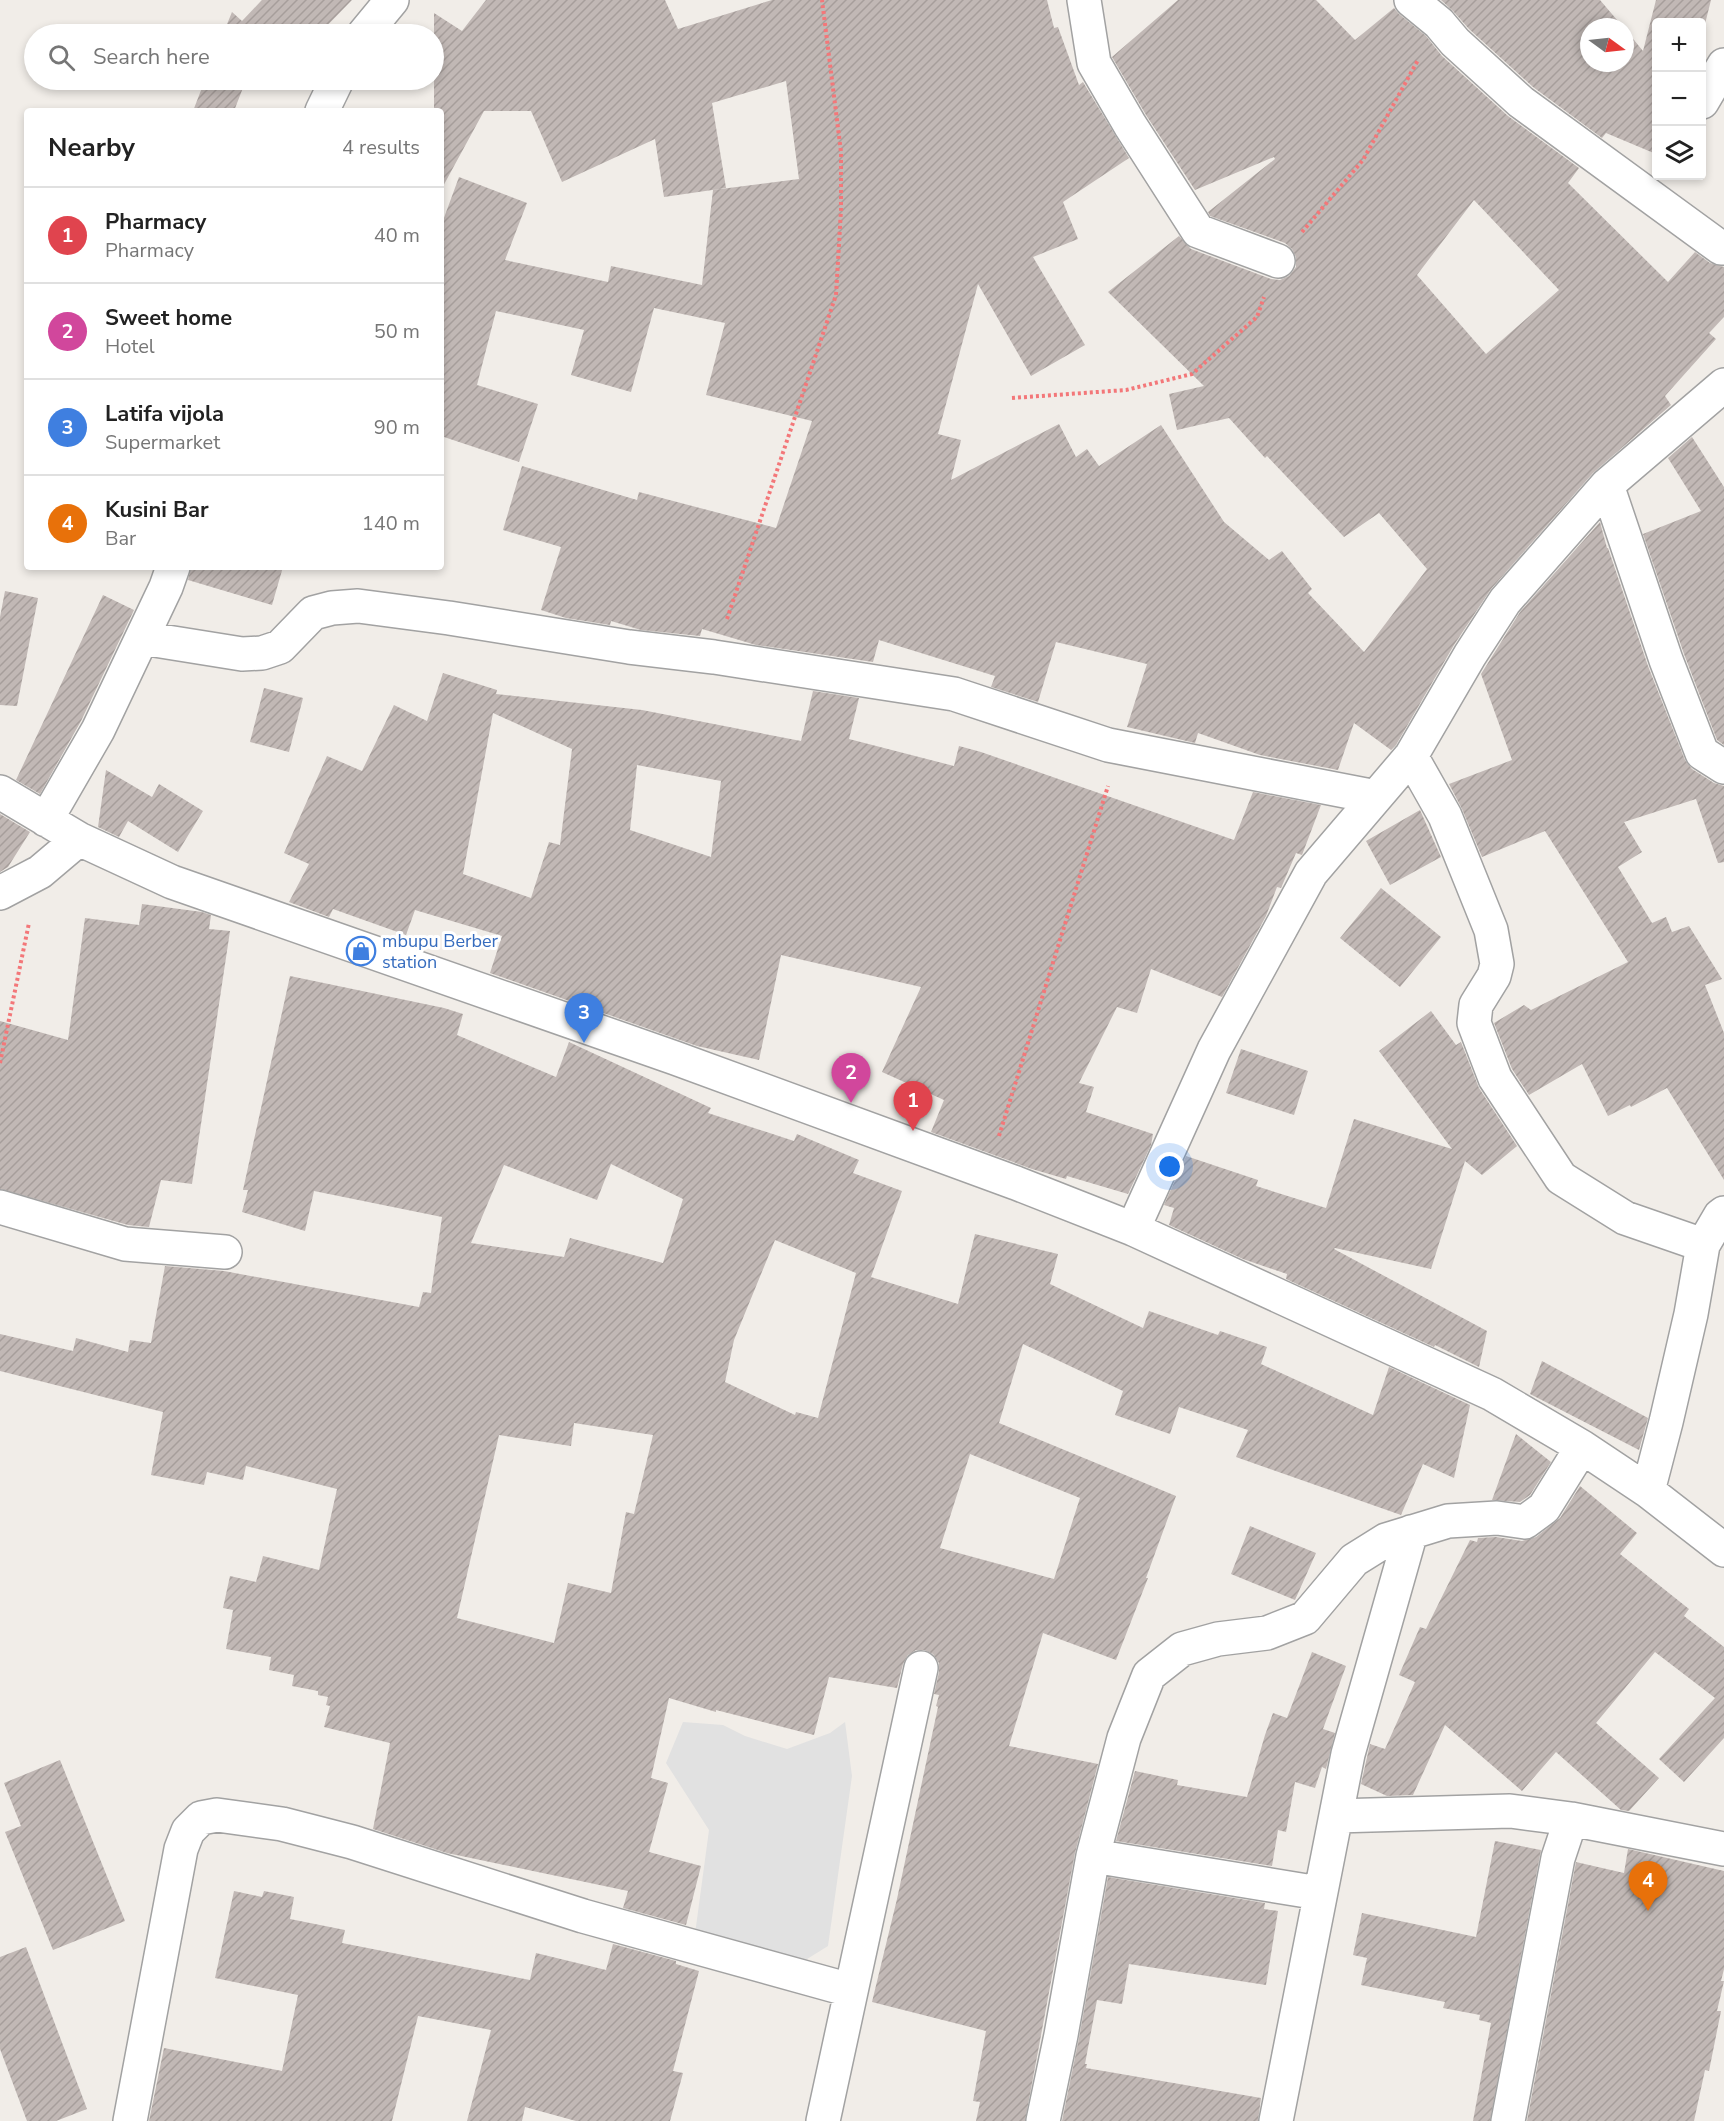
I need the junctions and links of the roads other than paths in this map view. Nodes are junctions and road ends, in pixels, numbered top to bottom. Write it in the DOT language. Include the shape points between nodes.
graph roads {
  1 [pos="392,0"];
  2 [pos="1084,0"];
  3 [pos="1411,0"];
  4 [pos="372,24"];
  5 [pos="1724,65"];
  6 [pos="332,90"];
  7 [pos="1706,94"];
  8 [pos="323,108"];
  9 [pos="1652,185"];
  10 [pos="1724,248"];
  11 [pos="1278,261"];
  12 [pos="1724,386"];
  13 [pos="1607,485"];
  14 [pos="172,570"];
  15 [pos="142,638"];
  16 [pos="1411,756"];
  17 [pos="1724,767"];
  18 [pos="0,792"];
  19 [pos="1376,797"];
  20 [pos="46,819"];
  21 [pos="79,840"];
  22 [pos="0,893"];
  23 [pos="0,1207"];
  24 [pos="1724,1213"];
  25 [pos="1132,1229"];
  26 [pos="1703,1245"];
  27 [pos="225,1252"];
  28 [pos="1582,1447"];
  29 [pos="1648,1491"];
  30 [pos="1412,1532"];
  31 [pos="1724,1550"];
  32 [pos="921,1668"];
  33 [pos="1336,1816"];
  34 [pos="1571,1819"];
  35 [pos="1724,1849"];
  36 [pos="1093,1856"];
  37 [pos="1319,1893"];
  38 [pos="850,1990"];
  39 [pos="130,2121"];
  40 [pos="823,2121"];
  41 [pos="1043,2121"];
  42 [pos="1276,2121"];
  43 [pos="1508,2121"];
  1 -- 4 [label="street"];
  2 -- 11 [label="street" via="1094,63 1198,231"];
  3 -- 9 [label="street" via="1521,102"];
  5 -- 7 [label="street"];
  6 -- 8 [label="street"];
  9 -- 10 [label="street"];
  12 -- 13 [label="street"];
  13 -- 16 [label="street" via="1506,601"];
  13 -- 17 [label="street" via="1702,753"];
  14 -- 15 [label="street"];
  15 -- 19 [label="street" via="242,654 262,653 280,647 313,613 358,606 954,694 1120,748"];
  15 -- 20 [label="street" via="98,730"];
  16 -- 19 [label="street"];
  16 -- 26 [label="street" via="1445,816 1491,930 1497,964 1476,1005 1474,1023 1495,1078 1561,1178 1625,1218"];
  18 -- 20 [label="street"];
  19 -- 25 [label="street" via="1311,873 1295,901 1214,1050"];
  20 -- 21 [label="street"];
  21 -- 22 [label="street" via="40,872"];
  21 -- 25 [label="street" via="172,882 501,996 987,1172"];
  23 -- 27 [label="street" via="125,1244"];
  24 -- 26 [label="street"];
  25 -- 28 [label="street" via="1492,1394"];
  26 -- 29 [label="street"];
  28 -- 29 [label="street"];
  28 -- 30 [label="street" via="1544,1508 1525,1522 1497,1518 1448,1521"];
  29 -- 31 [label="street"];
  30 -- 33 [label="street" via="1348,1754"];
  30 -- 36 [label="street" via="1386,1540 1354,1560 1305,1618 1267,1633 1218,1639 1182,1649 1149,1675 1124,1738"];
  32 -- 38 [label="street"];
  33 -- 34 [label="street" via="1510,1811"];
  33 -- 37 [label="street"];
  34 -- 35 [label="street"];
  34 -- 43 [label="street" via="1558,1858"];
  36 -- 37 [label="street"];
  36 -- 41 [label="street"];
  37 -- 42 [label="street"];
  38 -- 39 [label="street" via="583,1916 352,1842 282,1824 217,1815 201,1818 188,1831 181,1849"];
  38 -- 40 [label="street"];
}
